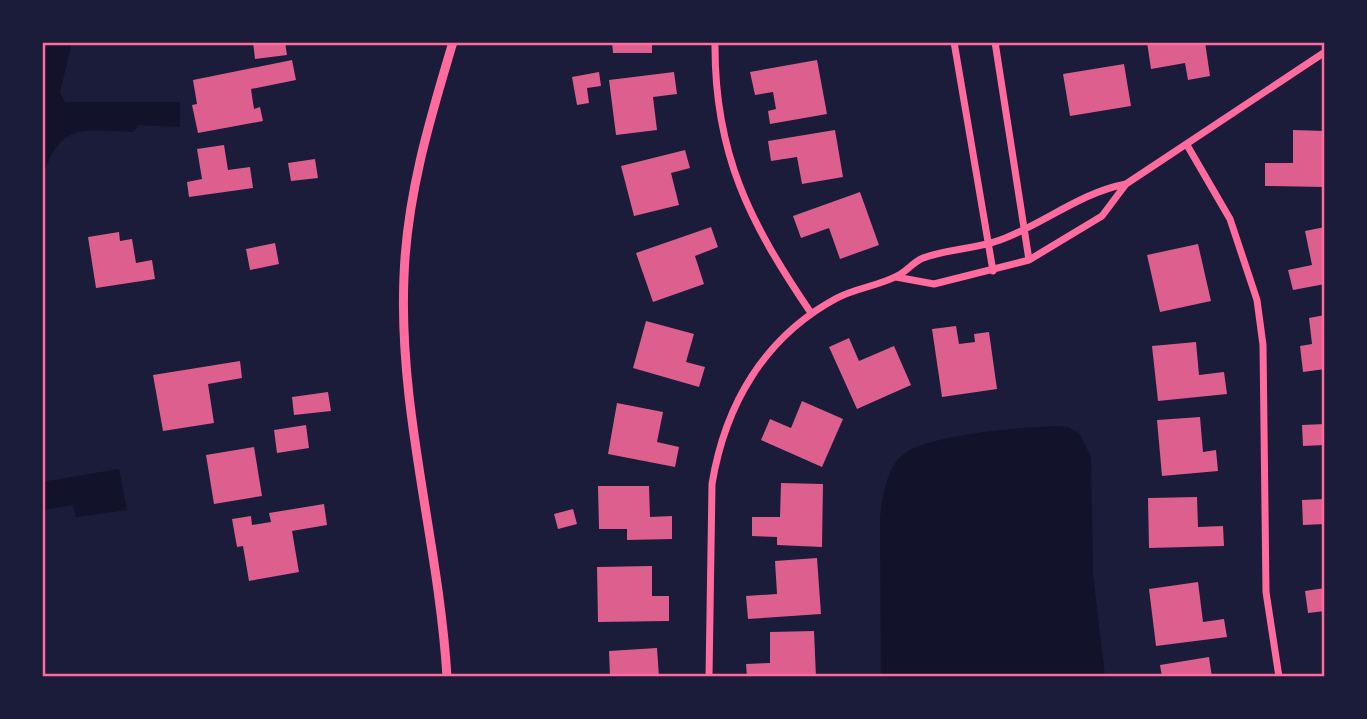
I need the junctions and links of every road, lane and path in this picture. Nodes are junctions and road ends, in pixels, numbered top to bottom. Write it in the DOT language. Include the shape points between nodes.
graph roads {
  1 [pos="453,42"];
  2 [pos="715,42"];
  3 [pos="954,42"];
  4 [pos="995,42"];
  5 [pos="1325,52"];
  6 [pos="1187,145"];
  7 [pos="1126,184"];
  8 [pos="1024,229"];
  9 [pos="986,244"];
  10 [pos="1029,260"];
  11 [pos="993,271"];
  12 [pos="896,277"];
  13 [pos="811,313"];
  14 [pos="447,677"];
  15 [pos="709,677"];
  16 [pos="1279,677"];
  1 -- 14 [label="street" via="418,164 404,277 411,410 434,551"];
  2 -- 13 [label="street" via="719,107 737,182 771,254"];
  3 -- 9 [label="street"];
  4 -- 8 [label="street"];
  5 -- 6 [label="street"];
  6 -- 7 [label="street"];
  6 -- 16 [label="street" via="1230,219 1257,300 1263,345 1265,580"];
  7 -- 8 [label="street" via="1077,199"];
  7 -- 10 [label="street" via="1102,216"];
  8 -- 9 [label="street"];
  8 -- 10 [label="street"];
  9 -- 11 [label="street"];
  9 -- 12 [label="street" via="923,258"];
  10 -- 11 [label="street"];
  11 -- 12 [label="street" via="934,284"];
  12 -- 13 [label="street" via="866,285"];
  13 -- 15 [label="street" via="758,365 738,396 720,444 712,484"];
}
